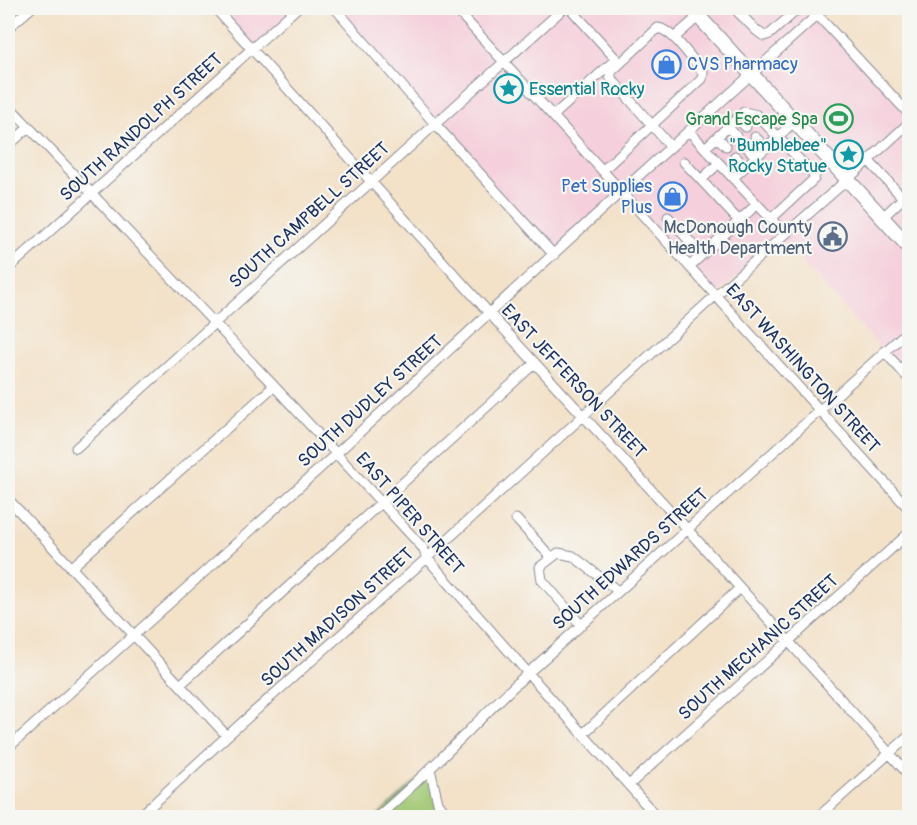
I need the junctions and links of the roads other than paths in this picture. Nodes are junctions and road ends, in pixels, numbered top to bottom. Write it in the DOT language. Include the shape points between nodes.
graph roads {
  1 [pos="31,8"];
  2 [pos="215,8"];
  3 [pos="297,8"];
  4 [pos="335,8"];
  5 [pos="454,8"];
  6 [pos="564,8"];
  7 [pos="570,8"];
  8 [pos="734,8"];
  9 [pos="799,8"];
  10 [pos="825,8"];
  11 [pos="701,10"];
  12 [pos="814,11"];
  13 [pos="8,28"];
  14 [pos="674,38"];
  15 [pos="252,49"];
  16 [pos="504,62"];
  17 [pos="752,75"];
  18 [pos="8,105"];
  19 [pos="909,115"];
  20 [pos="553,116"];
  21 [pos="737,118"];
  22 [pos="794,122"];
  23 [pos="909,122"];
  24 [pos="435,124"];
  25 [pos="652,125"];
  26 [pos="29,127"];
  27 [pos="728,127"];
  28 [pos="746,127"];
  29 [pos="689,131"];
  30 [pos="717,136"];
  31 [pos="736,136"];
  32 [pos="755,137"];
  33 [pos="777,137"];
  34 [pos="8,146"];
  35 [pos="726,146"];
  36 [pos="746,146"];
  37 [pos="671,147"];
  38 [pos="705,148"];
  39 [pos="766,148"];
  40 [pos="735,156"];
  41 [pos="756,157"];
  42 [pos="868,160"];
  43 [pos="684,162"];
  44 [pos="719,163"];
  45 [pos="745,167"];
  46 [pos="603,170"];
  47 [pos="733,178"];
  48 [pos="701,180"];
  49 [pos="847,180"];
  50 [pos="370,182"];
  51 [pos="622,191"];
  52 [pos="92,194"];
  53 [pos="757,204"];
  54 [pos="668,217"];
  55 [pos="882,218"];
  56 [pos="771,219"];
  57 [pos="739,221"];
  58 [pos="785,234"];
  59 [pos="909,248"];
  60 [pos="554,255"];
  61 [pos="702,255"];
  62 [pos="690,266"];
  63 [pos="8,269"];
  64 [pos="716,296"];
  65 [pos="490,314"];
  66 [pos="214,322"];
  67 [pos="909,329"];
  68 [pos="884,351"];
  69 [pos="535,363"];
  70 [pos="909,380"];
  71 [pos="274,386"];
  72 [pos="819,411"];
  73 [pos="583,416"];
  74 [pos="76,448"];
  75 [pos="337,453"];
  76 [pos="382,502"];
  77 [pos="9,504"];
  78 [pos="909,510"];
  79 [pos="516,519"];
  80 [pos="687,529"];
  81 [pos="909,532"];
  82 [pos="551,557"];
  83 [pos="427,558"];
  84 [pos="71,568"];
  85 [pos="740,588"];
  86 [pos="618,591"];
  87 [pos="581,625"];
  88 [pos="134,635"];
  89 [pos="788,642"];
  90 [pos="528,673"];
  91 [pos="180,685"];
  92 [pos="583,734"];
  93 [pos="909,735"];
  94 [pos="227,736"];
  95 [pos="8,748"];
  96 [pos="889,753"];
  97 [pos="430,769"];
  98 [pos="909,776"];
  99 [pos="629,786"];
  100 [pos="138,818"];
  101 [pos="376,818"];
  102 [pos="449,818"];
  103 [pos="658,818"];
  104 [pos="818,818"];
  1 -- 13 [label="street"];
  2 -- 15 [label="street, EAST JEFFERSON STREET"];
  3 -- 15 [label="street, SOUTH RANDOLPH STREET"];
  4 -- 24 [label="street"];
  5 -- 16 [label="street, EAST WASHINGTON STREET"];
  6 -- 16 [label="street, SOUTH CAMPBELL STREET"];
  7 -- 20 [label="street" via="616,59"];
  8 -- 9 [label="street" via="764,36"];
  10 -- 12 [label="street, SOUTH DUDLEY STREET"];
  11 -- 14 [label="street"];
  11 -- 17 [label="highway"];
  12 -- 17 [label="street, SOUTH DUDLEY STREET"];
  12 -- 19 [label="street"];
  14 -- 25 [label="street" via="703,72 702,79"];
  14 -- 25 [label="street" via="658,28 610,77"];
  15 -- 50 [label="street, EAST JEFFERSON STREET"];
  15 -- 52 [label="street, SOUTH RANDOLPH STREET"];
  16 -- 20 [label="street, EAST WASHINGTON STREET"];
  16 -- 24 [label="street, SOUTH CAMPBELL STREET"];
  17 -- 22 [label="highway"];
  17 -- 29 [label="street, SOUTH DUDLEY STREET"];
  18 -- 26 [label="street, EAST PIPER STREET"];
  20 -- 46 [label="street, EAST WASHINGTON STREET"];
  21 -- 27 [label="street"];
  21 -- 28 [label="street"];
  21 -- 33 [label="street" via="744,112 757,115"];
  22 -- 33 [label="street"];
  22 -- 49 [label="highway"];
  23 -- 42 [label="street, SOUTH MADISON STREET"];
  24 -- 50 [label="street, SOUTH CAMPBELL STREET"];
  24 -- 60 [label="street"];
  25 -- 37 [label="street"];
  25 -- 46 [label="street"];
  26 -- 34 [label="street"];
  26 -- 52 [label="street, EAST PIPER STREET"];
  27 -- 30 [label="street"];
  27 -- 31 [label="street"];
  29 -- 37 [label="street, SOUTH DUDLEY STREET"];
  29 -- 38 [label="street"];
  30 -- 35 [label="street"];
  30 -- 38 [label="street"];
  32 -- 39 [label="street"];
  33 -- 39 [label="street"];
  33 -- 56 [label="street" via="815,176"];
  36 -- 41 [label="street"];
  37 -- 51 [label="street, SOUTH DUDLEY STREET"];
  38 -- 44 [label="street"];
  39 -- 41 [label="street"];
  40 -- 45 [label="street"];
  41 -- 45 [label="street"];
  42 -- 49 [label="street, SOUTH MADISON STREET"];
  42 -- 55 [label="street" via="903,198"];
  43 -- 48 [label="street"];
  44 -- 47 [label="street"];
  44 -- 48 [label="street"];
  45 -- 47 [label="street"];
  46 -- 51 [label="street, EAST WASHINGTON STREET"];
  47 -- 53 [label="street"];
  48 -- 57 [label="street"];
  49 -- 55 [label="highway"];
  49 -- 58 [label="street, SOUTH MADISON STREET"];
  50 -- 65 [label="street, EAST JEFFERSON STREET"];
  50 -- 66 [label="street, SOUTH CAMPBELL STREET"];
  51 -- 60 [label="street, SOUTH DUDLEY STREET"];
  51 -- 62 [label="street, EAST WASHINGTON STREET"];
  52 -- 63 [label="street, SOUTH RANDOLPH STREET"];
  52 -- 66 [label="street, EAST PIPER STREET"];
  53 -- 56 [label="street"];
  53 -- 57 [label="street"];
  54 -- 61 [label="street"];
  55 -- 59 [label="highway"];
  56 -- 58 [label="street"];
  57 -- 61 [label="street"];
  58 -- 64 [label="street, SOUTH MADISON STREET"];
  60 -- 65 [label="street, SOUTH DUDLEY STREET"];
  61 -- 62 [label="street"];
  62 -- 64 [label="street, EAST WASHINGTON STREET"];
  64 -- 72 [label="street, EAST WASHINGTON STREET"];
  64 -- 73 [label="street, SOUTH MADISON STREET"];
  65 -- 69 [label="street, EAST JEFFERSON STREET"];
  65 -- 75 [label="street, SOUTH DUDLEY STREET"];
  66 -- 71 [label="street, EAST PIPER STREET"];
  66 -- 74 [label="street, SOUTH CAMPBELL STREET"];
  67 -- 68 [label="street, SOUTH EDWARDS STREET"];
  68 -- 70 [label="street"];
  68 -- 72 [label="street, SOUTH EDWARDS STREET"];
  69 -- 73 [label="street, EAST JEFFERSON STREET"];
  69 -- 76 [label="street"];
  71 -- 75 [label="street, EAST PIPER STREET"];
  71 -- 84 [label="street"];
  72 -- 78 [label="street, EAST WASHINGTON STREET"];
  72 -- 80 [label="street, SOUTH EDWARDS STREET"];
  73 -- 80 [label="street, EAST JEFFERSON STREET"];
  73 -- 83 [label="street, SOUTH MADISON STREET"];
  75 -- 76 [label="street, EAST PIPER STREET"];
  75 -- 88 [label="street, SOUTH DUDLEY STREET"];
  76 -- 83 [label="street, EAST PIPER STREET" via="423,548"];
  76 -- 91 [label="street"];
  77 -- 84 [label="street"];
  79 -- 82 [label="street"];
  80 -- 85 [label="street, EAST JEFFERSON STREET"];
  80 -- 86 [label="street, SOUTH EDWARDS STREET"];
  81 -- 89 [label="street, SOUTH MECHANIC STREET"];
  82 -- 86 [label="street" via="558,553 573,556"];
  82 -- 87 [label="street" via="540,567 542,580"];
  83 -- 90 [label="street, EAST PIPER STREET"];
  83 -- 94 [label="street, SOUTH MADISON STREET"];
  84 -- 88 [label="street"];
  85 -- 89 [label="street, EAST JEFFERSON STREET"];
  85 -- 92 [label="street"];
  86 -- 87 [label="street, SOUTH EDWARDS STREET"];
  87 -- 90 [label="street, SOUTH EDWARDS STREET"];
  88 -- 91 [label="street"];
  88 -- 95 [label="street, SOUTH DUDLEY STREET"];
  89 -- 96 [label="street, EAST JEFFERSON STREET"];
  89 -- 99 [label="street, SOUTH MECHANIC STREET"];
  90 -- 92 [label="street, EAST PIPER STREET"];
  90 -- 97 [label="street, SOUTH EDWARDS STREET"];
  91 -- 94 [label="street"];
  92 -- 99 [label="street, EAST PIPER STREET"];
  93 -- 96 [label="street"];
  94 -- 100 [label="street, SOUTH MADISON STREET"];
  96 -- 98 [label="street, EAST JEFFERSON STREET"];
  96 -- 104 [label="street"];
  97 -- 101 [label="street, SOUTH EDWARDS STREET"];
  97 -- 102 [label="street" via="438,803"];
  99 -- 103 [label="street, EAST PIPER STREET"];
}
